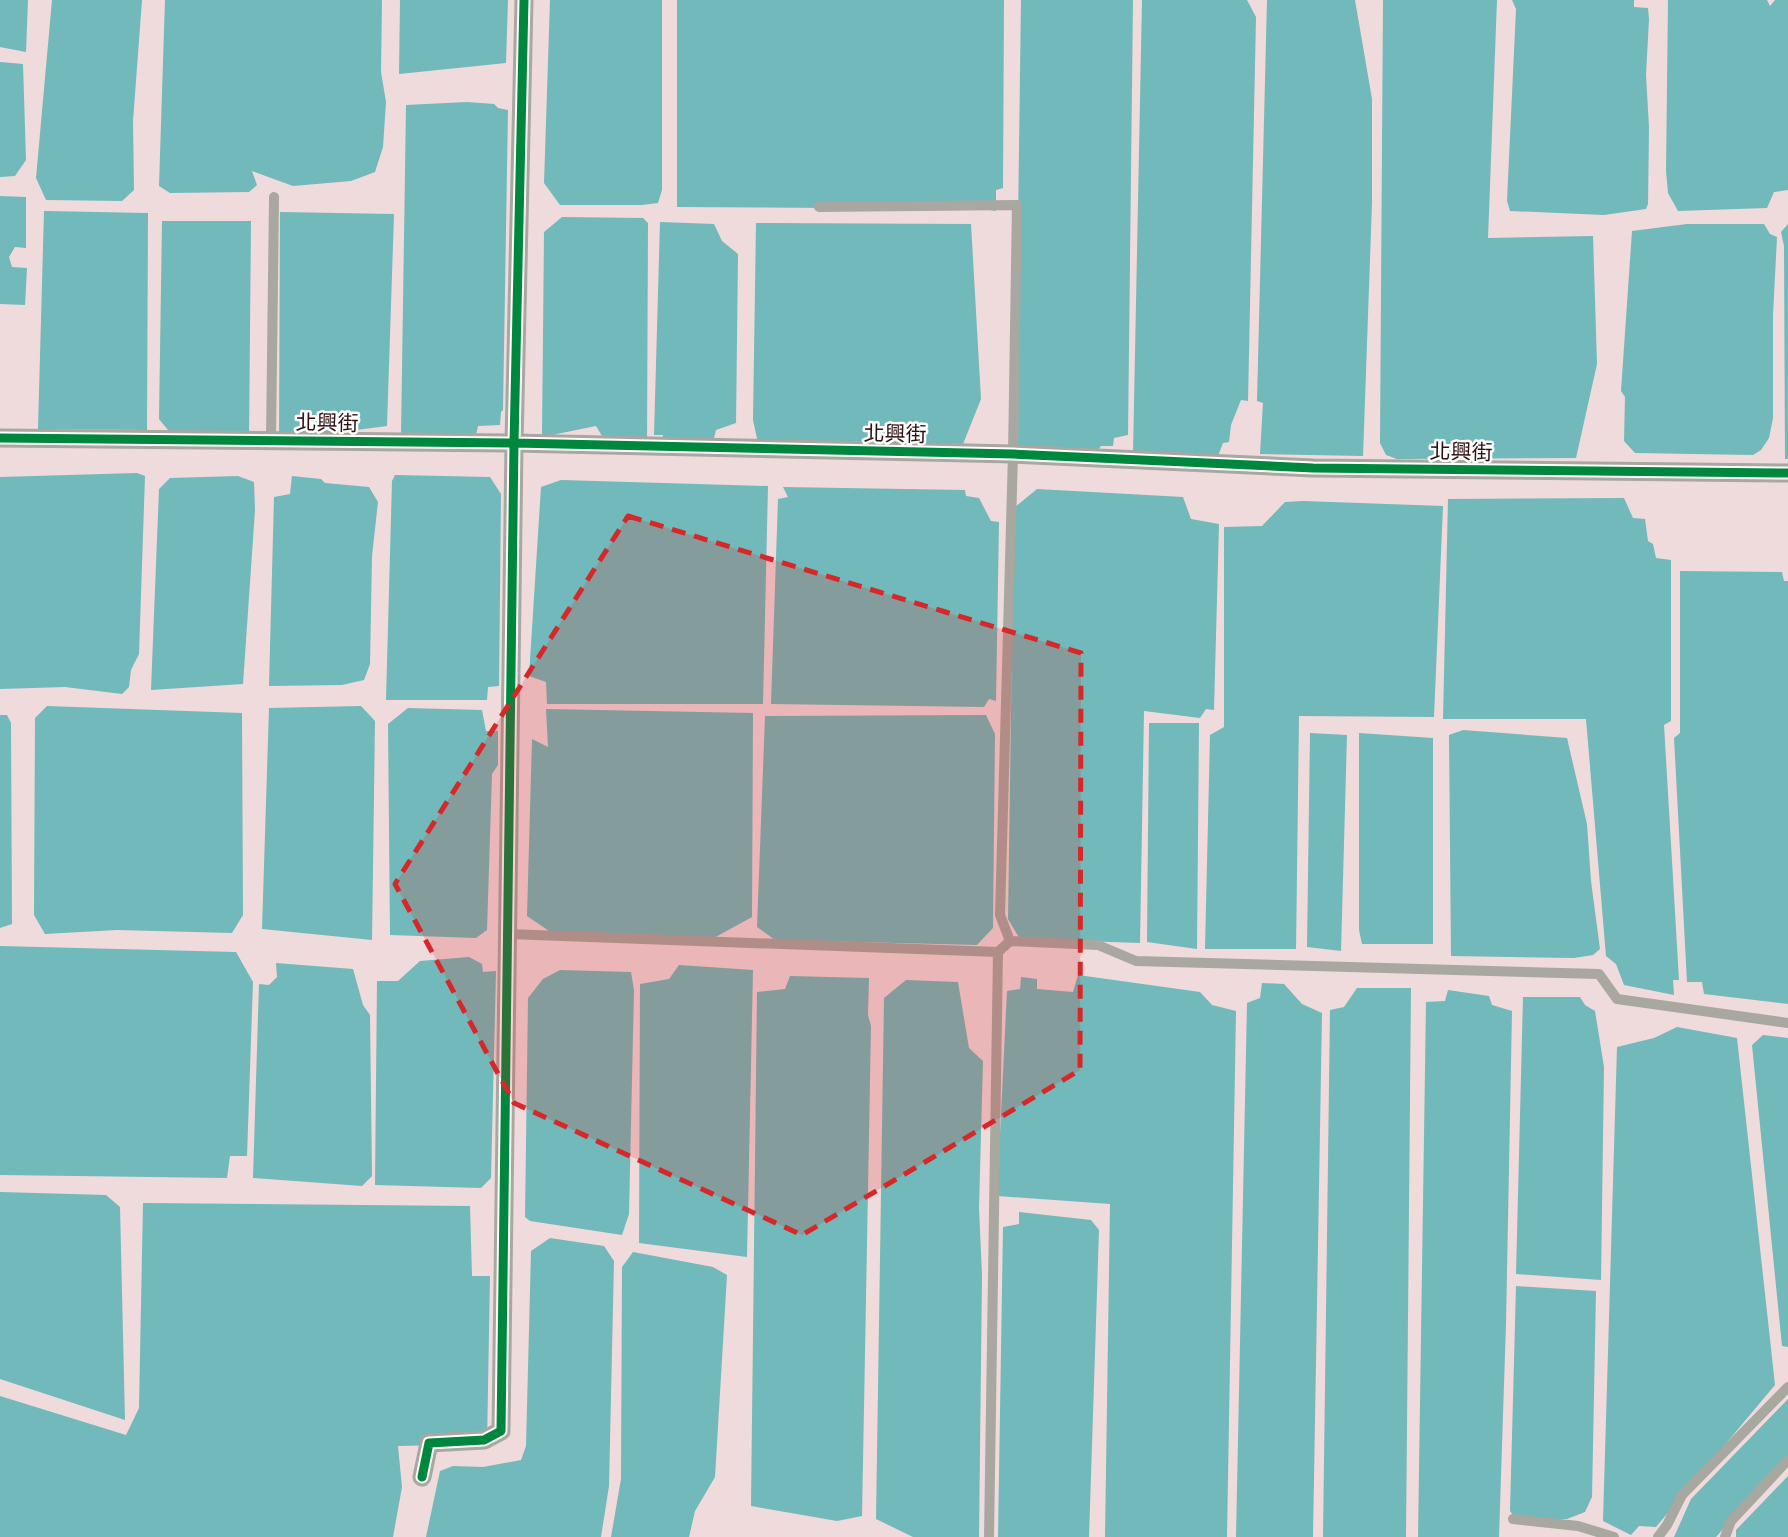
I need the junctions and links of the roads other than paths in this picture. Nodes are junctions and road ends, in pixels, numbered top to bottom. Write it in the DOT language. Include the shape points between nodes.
graph roads {
  1 [pos="524,0"];
  2 [pos="274,197"];
  3 [pos="819,207"];
  4 [pos="0,438"];
  5 [pos="271,439"];
  6 [pos="514,443"];
  7 [pos="1013,454"];
  8 [pos="1788,473"];
  9 [pos="507,934"];
  10 [pos="1010,941"];
  11 [pos="998,952"];
  12 [pos="1788,1023"];
  13 [pos="1788,1387"];
  14 [pos="1788,1460"];
  15 [pos="422,1477"];
  16 [pos="1513,1520"];
  17 [pos="989,1537"];
  18 [pos="1614,1537"];
  19 [pos="1658,1537"];
  20 [pos="1725,1537"];
  1 -- 6 [label="street"];
  2 -- 5 [label="lane"];
  3 -- 7 [label="lane" via="1017,205"];
  4 -- 5 [label="street, 北興街"];
  5 -- 6 [label="street, 北興街"];
  6 -- 7 [label="street, 北興街"];
  6 -- 9 [label="street"];
  7 -- 8 [label="street, 北興街" via="1313,468"];
  7 -- 10 [label="lane" via="1000,915"];
  9 -- 11 [label="lane"];
  9 -- 15 [label="street" via="501,1431 484,1440 429,1443"];
  10 -- 11 [label="lane"];
  10 -- 12 [label="lane" via="1098,945 1136,961 1599,974 1617,999"];
  11 -- 17 [label="lane"];
  13 -- 19 [label="lane" via="1682,1495"];
  14 -- 20 [label="lane" via="1731,1521"];
  16 -- 18 [label="lane" via="1578,1526"];
}
